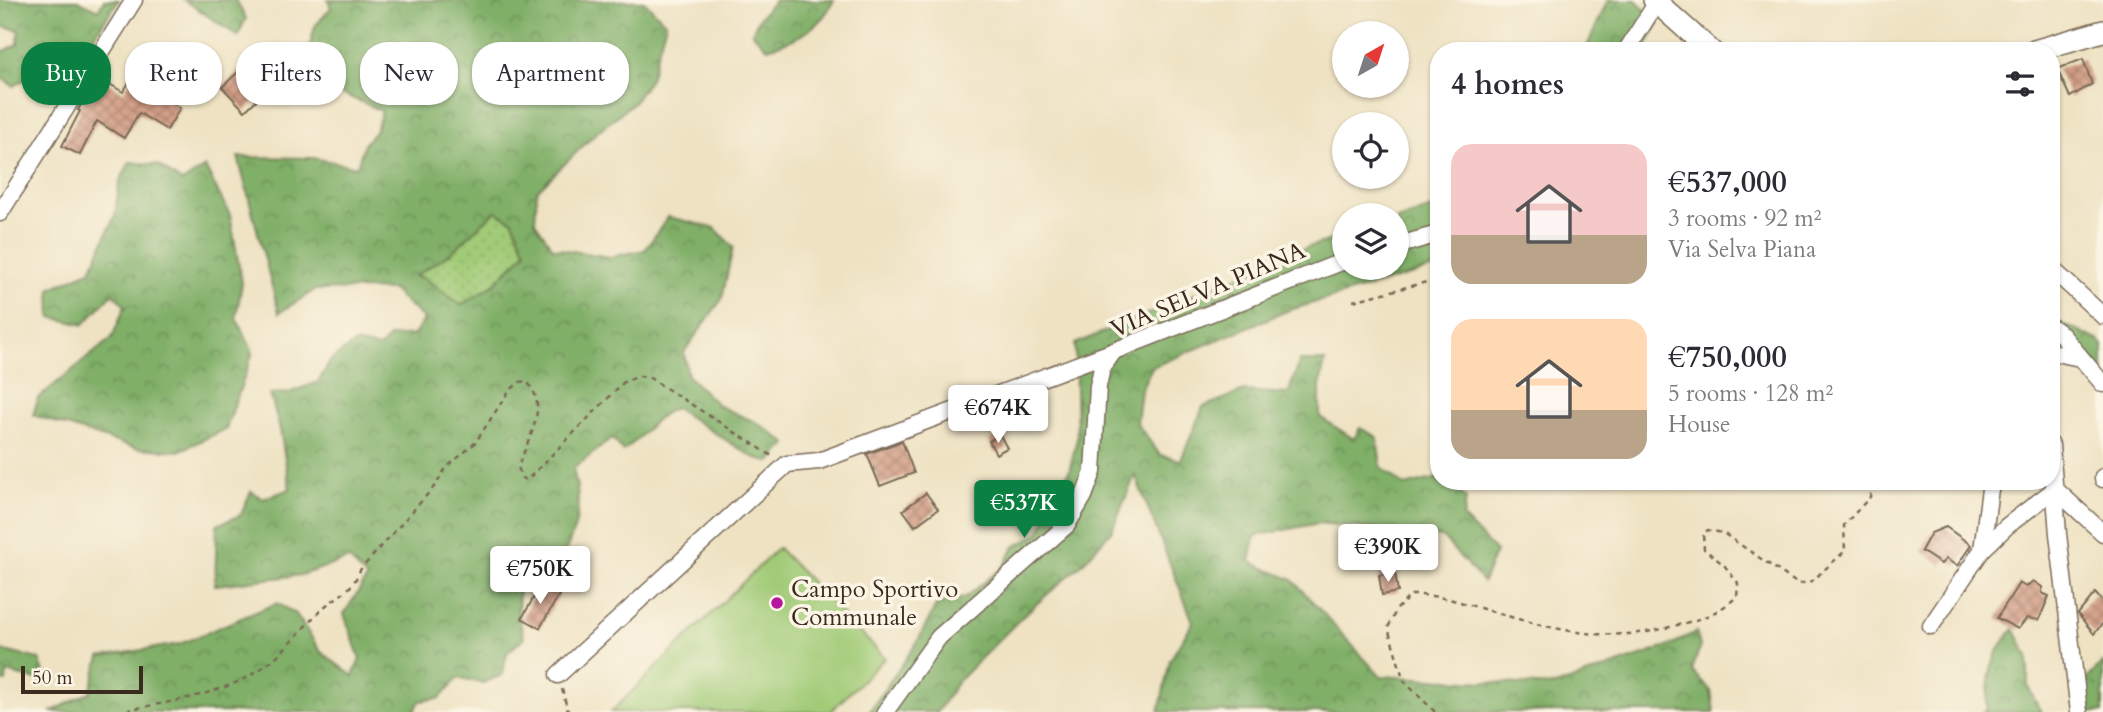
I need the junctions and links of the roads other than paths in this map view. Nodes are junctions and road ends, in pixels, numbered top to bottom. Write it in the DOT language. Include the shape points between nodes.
graph roads {
  1 [pos="134,0"];
  2 [pos="1655,1"];
  3 [pos="2103,31"];
  4 [pos="1631,42"];
  5 [pos="1701,42"];
  6 [pos="2060,43"];
  7 [pos="0,213"];
  8 [pos="1430,236"];
  9 [pos="1409,242"];
  10 [pos="1332,266"];
  11 [pos="2060,276"];
  12 [pos="2103,316"];
  13 [pos="2060,334"];
  14 [pos="1114,351"];
  15 [pos="2060,354"];
  16 [pos="2080,358"];
  17 [pos="2103,384"];
  18 [pos="1990,490"];
  19 [pos="2054,490"];
  20 [pos="2055,490"];
  21 [pos="2056,490"];
  22 [pos="2103,533"];
  23 [pos="1982,550"];
  24 [pos="1931,626"];
  25 [pos="558,675"];
  26 [pos="885,712"];
  27 [pos="2079,712"];
  1 -- 7 [label="street"];
  2 -- 4 [label="street"];
  2 -- 5 [label="main road"];
  3 -- 6 [label="main road"];
  8 -- 9 [label="street"];
  10 -- 14 [label="street, VIA SELVA PIANA"];
  11 -- 12 [label="street"];
  13 -- 16 [label="street"];
  14 -- 25 [label="street" via="819,461 787,464"];
  14 -- 26 [label="street, VIA SELVA PIANA" via="1102,368 1098,386 1093,472 1067,525 939,637"];
  15 -- 16 [label="street"];
  16 -- 17 [label="street"];
  18 -- 23 [label="street"];
  19 -- 23 [label="street"];
  20 -- 27 [label="street"];
  21 -- 22 [label="street"];
  23 -- 24 [label="street"];
}
